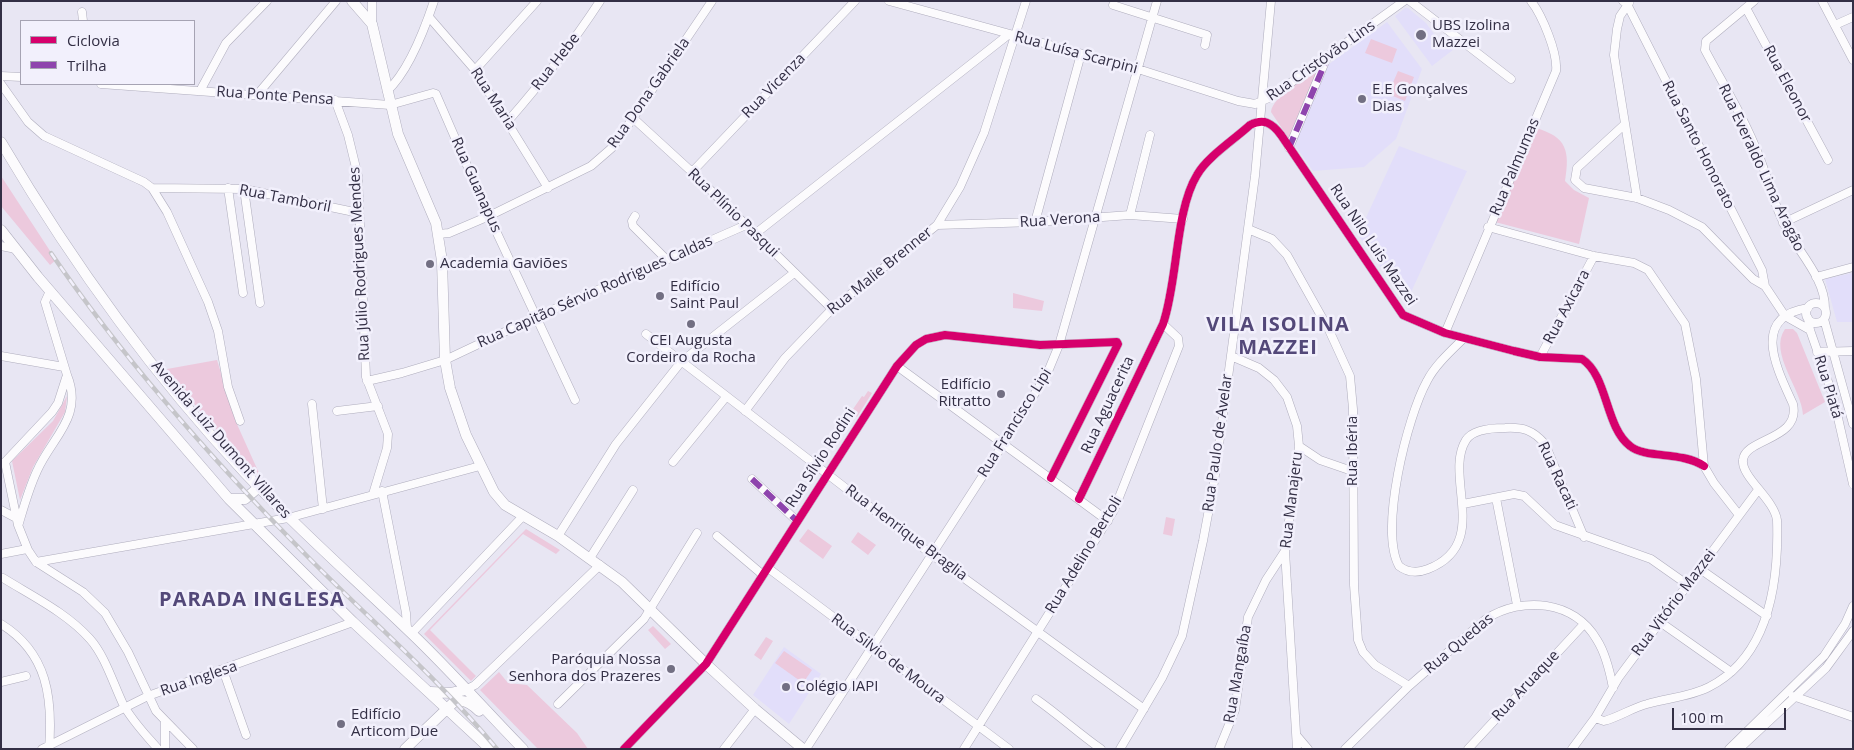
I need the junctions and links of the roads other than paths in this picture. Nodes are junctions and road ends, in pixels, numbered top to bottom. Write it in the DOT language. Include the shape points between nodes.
graph roads {
  1 [pos="267,1"];
  2 [pos="336,1"];
  3 [pos="352,1"];
  4 [pos="372,1"];
  5 [pos="434,1"];
  6 [pos="538,1"];
  7 [pos="600,1"];
  8 [pos="712,1"];
  9 [pos="856,1"];
  10 [pos="1026,1"];
  11 [pos="1157,1"];
  12 [pos="1271,1"];
  13 [pos="1404,1"];
  14 [pos="1410,1"];
  15 [pos="1531,1"];
  16 [pos="1754,1"];
  17 [pos="1822,1"];
  18 [pos="893,2"];
  19 [pos="1627,2"];
  20 [pos="1113,5"];
  21 [pos="1746,8"];
  22 [pos="82,12"];
  23 [pos="429,17"];
  24 [pos="1153,17"];
  25 [pos="1853,17"];
  26 [pos="83,20"];
  27 [pos="372,24"];
  28 [pos="1835,25"];
  29 [pos="1011,36"];
  30 [pos="1205,45"];
  31 [pos="1081,54"];
  32 [pos="1328,56"];
  33 [pos="1853,60"];
  34 [pos="1138,69"];
  35 [pos="475,70"];
  36 [pos="1,76"];
  37 [pos="20,77"];
  38 [pos="1511,79"];
  39 [pos="1,84"];
  40 [pos="114,85"];
  41 [pos="200,91"];
  42 [pos="387,91"];
  43 [pos="257,95"];
  44 [pos="335,100"];
  45 [pos="1262,103"];
  46 [pos="390,105"];
  47 [pos="632,118"];
  48 [pos="508,121"];
  49 [pos="1260,121"];
  50 [pos="1625,124"];
  51 [pos="1150,135"];
  52 [pos="1,142"];
  53 [pos="1290,148"];
  54 [pos="1828,160"];
  55 [pos="692,172"];
  56 [pos="152,188"];
  57 [pos="228,188"];
  58 [pos="548,188"];
  59 [pos="244,189"];
  60 [pos="1853,190"];
  61 [pos="1637,198"];
  62 [pos="359,213"];
  63 [pos="1130,215"];
  64 [pos="489,216"];
  65 [pos="635,216"];
  66 [pos="1094,218"];
  67 [pos="1183,219"];
  68 [pos="1035,222"];
  69 [pos="1783,223"];
  70 [pos="746,225"];
  71 [pos="937,225"];
  72 [pos="1488,227"];
  73 [pos="1248,228"];
  74 [pos="1,230"];
  75 [pos="438,234"];
  76 [pos="754,234"];
  77 [pos="1,246"];
  78 [pos="18,249"];
  79 [pos="1594,256"];
  80 [pos="666,259"];
  81 [pos="1853,268"];
  82 [pos="794,273"];
  83 [pos="1818,281"];
  84 [pos="1766,286"];
  85 [pos="50,291"];
  86 [pos="243,293"];
  87 [pos="260,303"];
  88 [pos="1816,303"];
  89 [pos="1808,308"];
  90 [pos="1825,308"];
  91 [pos="832,309"];
  92 [pos="1785,316"];
  93 [pos="536,317"];
  94 [pos="1808,318"];
  95 [pos="1824,318"];
  96 [pos="1163,324"];
  97 [pos="1810,330"];
  98 [pos="1445,333"];
  99 [pos="646,334"];
  100 [pos="1464,338"];
  101 [pos="1059,345"];
  102 [pos="1817,352"];
  103 [pos="1834,352"];
  104 [pos="1853,352"];
  105 [pos="1,356"];
  106 [pos="1231,356"];
  107 [pos="1540,357"];
  108 [pos="445,360"];
  109 [pos="681,362"];
  110 [pos="897,366"];
  111 [pos="66,371"];
  112 [pos="367,381"];
  113 [pos="726,397"];
  114 [pos="575,400"];
  115 [pos="312,404"];
  116 [pos="378,406"];
  117 [pos="337,411"];
  118 [pos="745,411"];
  119 [pos="240,421"];
  120 [pos="1853,424"];
  121 [pos="1004,443"];
  122 [pos="1299,446"];
  123 [pos="3,461"];
  124 [pos="674,462"];
  125 [pos="480,466"];
  126 [pos="1704,466"];
  127 [pos="1352,471"];
  128 [pos="828,473"];
  129 [pos="1051,478"];
  130 [pos="752,479"];
  131 [pos="1853,484"];
  132 [pos="259,487"];
  133 [pos="633,490"];
  134 [pos="1758,490"];
  135 [pos="382,491"];
  136 [pos="373,494"];
  137 [pos="1496,498"];
  138 [pos="229,499"];
  139 [pos="1079,499"];
  140 [pos="1463,504"];
  141 [pos="323,509"];
  142 [pos="1,510"];
  143 [pos="1739,515"];
  144 [pos="523,516"];
  145 [pos="288,518"];
  146 [pos="1108,520"];
  147 [pos="17,521"];
  148 [pos="796,521"];
  149 [pos="255,524"];
  150 [pos="697,533"];
  151 [pos="558,536"];
  152 [pos="717,536"];
  153 [pos="1584,537"];
  154 [pos="27,550"];
  155 [pos="1285,551"];
  156 [pos="1,554"];
  157 [pos="931,554"];
  158 [pos="590,558"];
  159 [pos="36,562"];
  160 [pos="600,565"];
  161 [pos="768,568"];
  162 [pos="1700,569"];
  163 [pos="1287,572"];
  164 [pos="1271,573"];
  165 [pos="763,575"];
  166 [pos="3,578"];
  167 [pos="1688,585"];
  168 [pos="1517,605"];
  169 [pos="1853,606"];
  170 [pos="650,610"];
  171 [pos="1767,616"];
  172 [pos="353,622"];
  173 [pos="1660,622"];
  174 [pos="1,624"];
  175 [pos="1584,624"];
  176 [pos="1038,630"];
  177 [pos="409,631"];
  178 [pos="1853,631"];
  179 [pos="1850,643"];
  180 [pos="872,648"];
  181 [pos="706,664"];
  182 [pos="223,670"];
  183 [pos="1731,672"];
  184 [pos="26,676"];
  185 [pos="1,682"];
  186 [pos="1409,686"];
  187 [pos="1612,688"];
  188 [pos="466,690"];
  189 [pos="431,692"];
  190 [pos="148,696"];
  191 [pos="1794,696"];
  192 [pos="1036,699"];
  193 [pos="558,704"];
  194 [pos="124,706"];
  195 [pos="447,708"];
  196 [pos="755,709"];
  197 [pos="1144,710"];
  198 [pos="1853,717"];
  199 [pos="1595,718"];
  200 [pos="165,722"];
  201 [pos="499,725"];
  202 [pos="978,726"];
  203 [pos="246,735"];
  204 [pos="1297,736"];
  205 [pos="47,748"];
  206 [pos="158,749"];
  207 [pos="165,749"];
  208 [pos="192,749"];
  209 [pos="405,749"];
  210 [pos="490,749"];
  211 [pos="522,749"];
  212 [pos="624,749"];
  213 [pos="724,749"];
  214 [pos="805,749"];
  215 [pos="964,749"];
  216 [pos="1009,749"];
  217 [pos="1101,749"];
  218 [pos="1120,749"];
  219 [pos="1219,749"];
  220 [pos="1297,749"];
  221 [pos="1308,749"];
  222 [pos="1345,749"];
  223 [pos="1468,749"];
  224 [pos="1572,749"];
  225 [pos="1729,749"];
  226 [pos="1739,749"];
  1 -- 41 [label="street" via="226,43"];
  2 -- 43 [label="street"];
  3 -- 27 [label="main road"];
  4 -- 27 [label="street"];
  5 -- 23 [label="street"];
  6 -- 35 [label="street"];
  7 -- 48 [label="street, Rua Hebe" via="554,68"];
  8 -- 47 [label="street, Rua Dona Gabriela"];
  9 -- 55 [label="street, Rua Vicenza"];
  10 -- 29 [label="street, Rua Malie Brenner"];
  11 -- 24 [label="street, Rua Francisco Lipi"];
  12 -- 45 [label="street, Rua Paulo de Avelar"];
  13 -- 32 [label="street, Rua Cristóvão Lins"];
  14 -- 38 [label="street"];
  15 -- 72 [label="street, Rua Palmumas" via="1540,15 1553,51 1556,71"];
  16 -- 21 [label="street"];
  17 -- 28 [label="street"];
  18 -- 29 [label="street, Rua Luísa Scarpini"];
  19 -- 50 [label="street" via="1617,29 1614,55"];
  19 -- 84 [label="street, Rua Santo Honorato" via="1762,270"];
  20 -- 24 [label="street"];
  21 -- 54 [label="street, Rua Eleonor"];
  21 -- 69 [label="street, Rua Everaldo Lima Aragão" via="1706,41 1705,50 1758,154"];
  22 -- 26 [label="street"];
  23 -- 35 [label="street, Rua Maria"];
  23 -- 42 [label="street" via="398,82"];
  24 -- 30 [label="street" via="1207,35"];
  24 -- 34 [label="street, Rua Francisco Lipi"];
  25 -- 28 [label="street"];
  27 -- 42 [label="main road"];
  28 -- 33 [label="street"];
  29 -- 31 [label="street, Rua Luísa Scarpini"];
  29 -- 71 [label="street, Rua Malie Brenner" via="993,108 974,158"];
  29 -- 76 [label="street"];
  31 -- 34 [label="street, Rua Luísa Scarpini"];
  31 -- 68 [label="street"];
  32 -- 45 [label="street, Rua Cristóvão Lins"];
  32 -- 53 [label="street"];
  34 -- 45 [label="street, Rua Luísa Scarpini" via="1238,101"];
  34 -- 66 [label="street, Rua Francisco Lipi"];
  35 -- 48 [label="street, Rua Maria"];
  36 -- 37 [label="street"];
  39 -- 56 [label="street" via="28,122 44,136"];
  40 -- 41 [label="street, Rua Ponte Pensa"];
  41 -- 43 [label="street, Rua Ponte Pensa"];
  42 -- 46 [label="main road"];
  43 -- 44 [label="street, Rua Ponte Pensa"];
  44 -- 46 [label="street, Rua Ponte Pensa"];
  44 -- 62 [label="street, Rua Júlio Rodrigues Mendes" via="358,176"];
  45 -- 49 [label="street, Rua Paulo de Avelar"];
  46 -- 64 [label="street, Rua Guanapus" via="436,94"];
  46 -- 75 [label="main road" via="398,134 426,197"];
  47 -- 55 [label="street, Rua Plínio Pasqui"];
  47 -- 58 [label="street, Rua Dona Gabriela" via="603,157"];
  48 -- 58 [label="street, Rua Maria"];
  49 -- 53 [label="street, Rua Nilo Luis Mazzei" via="1271,124"];
  49 -- 67 [label="street, Rua Aguacerita" via="1250,125 1201,169 1192,184"];
  49 -- 73 [label="street, Rua Paulo de Avelar"];
  50 -- 61 [label="street"];
  50 -- 61 [label="street" via="1579,166 1574,177 1579,185 1590,190"];
  51 -- 63 [label="street"];
  52 -- 132 [label="main road, Avenida Luiz Dumont Villares" via="70,254 159,372"];
  53 -- 98 [label="street, Rua Nilo Luis Mazzei" via="1400,312"];
  55 -- 70 [label="street, Rua Plínio Pasqui"];
  56 -- 57 [label="street, Rua Tamboril"];
  56 -- 119 [label="street" via="167,212 208,302 218,331 228,387"];
  57 -- 59 [label="street, Rua Tamboril"];
  57 -- 86 [label="street"];
  58 -- 64 [label="street, Rua Dona Gabriela"];
  59 -- 62 [label="street, Rua Tamboril"];
  59 -- 87 [label="street"];
  60 -- 69 [label="street"];
  61 -- 84 [label="street" via="1702,227 1753,279"];
  62 -- 112 [label="street, Rua Júlio Rodrigues Mendes"];
  63 -- 66 [label="street, Rua Verona"];
  63 -- 67 [label="street, Rua Verona"];
  64 -- 75 [label="street, Rua Dona Gabriela" via="449,233"];
  64 -- 93 [label="street, Rua Guanapus"];
  65 -- 80 [label="street" via="633,226"];
  66 -- 68 [label="street, Rua Verona"];
  66 -- 101 [label="street, Rua Francisco Lipi"];
  67 -- 96 [label="street, Rua Aguacerita" via="1170,303"];
  68 -- 71 [label="street, Rua Verona"];
  69 -- 83 [label="street, Rua Everaldo Lima Aragão"];
  70 -- 76 [label="street, Rua Plínio Pasqui"];
  70 -- 80 [label="street, Rua Capitão Sérvio Rodrigues Caldas"];
  71 -- 91 [label="street, Rua Malie Brenner"];
  72 -- 79 [label="street"];
  72 -- 98 [label="street, Rua Palmumas"];
  73 -- 106 [label="street, Rua Paulo de Avelar"];
  73 -- 127 [label="street, Rua Ibéria" via="1272,239 1286,255 1346,365 1352,394"];
  74 -- 78 [label="main road, Avenida Luiz Dumont Villares"];
  75 -- 108 [label="main road"];
  76 -- 82 [label="street, Rua Plínio Pasqui"];
  77 -- 78 [label="street"];
  78 -- 85 [label="main road, Avenida Luiz Dumont Villares"];
  79 -- 107 [label="street, Rua Axicara"];
  79 -- 126 [label="street" via="1642,265 1682,318 1696,378"];
  80 -- 93 [label="street, Rua Capitão Sérvio Rodrigues Caldas"];
  81 -- 83 [label="street"];
  82 -- 91 [label="street, Rua Plínio Pasqui"];
  82 -- 109 [label="street"];
  83 -- 88 [label="street"];
  83 -- 90 [label="street, Rua Everaldo Lima Aragão"];
  84 -- 92 [label="street"];
  85 -- 111 [label="street" via="45,302"];
  85 -- 138 [label="main road, Avenida Luiz Dumont Villares"];
  88 -- 89 [label="street"];
  88 -- 90 [label="street"];
  89 -- 92 [label="street"];
  89 -- 94 [label="street"];
  90 -- 95 [label="street"];
  91 -- 118 [label="street, Rua Malie Brenner" via="785,358"];
  92 -- 97 [label="street"];
  92 -- 134 [label="street" via="1776,327 1771,350 1793,404 1794,415 1784,430 1744,455 1743,466"];
  93 -- 108 [label="street, Rua Capitão Sérvio Rodrigues Caldas"];
  93 -- 114 [label="street, Rua Guanapus"];
  94 -- 95 [label="street" via="1814,322"];
  94 -- 97 [label="street, Rua Piatá"];
  95 -- 103 [label="street, Rua Piatá"];
  96 -- 139 [label="street, Rua Aguacerita"];
  96 -- 146 [label="street, Rua Adelino Bertoli" via="1178,338 1179,346 1122,493"];
  97 -- 102 [label="street, Rua Piatá"];
  98 -- 100 [label="street, Rua Nilo Luis Mazzei"];
  99 -- 109 [label="street, Rua Henrique Braglia"];
  100 -- 107 [label="street, Rua Nilo Luis Mazzei"];
  100 -- 140 [label="street, Rua Racati" via="1429,377 1404,446 1393,517 1394,551 1399,566 1416,572 1444,560 1458,542"];
  101 -- 110 [label="street, Rua Sílvio Rodini" via="964,336 934,337 916,345"];
  101 -- 121 [label="street, Rua Francisco Lipi" via="1047,374"];
  101 -- 129 [label="street, Rua Sílvio Rodini" via="1113,341 1118,344"];
  102 -- 103 [label="street"];
  102 -- 131 [label="street, Rua Piatá" via="1833,396"];
  103 -- 104 [label="street"];
  103 -- 120 [label="street, Rua Piatá"];
  105 -- 111 [label="street"];
  106 -- 122 [label="street, Rua Manajeru" via="1266,372 1282,390 1296,419"];
  106 -- 197 [label="street, Rua Paulo de Avelar" via="1214,482 1182,636"];
  107 -- 126 [label="street, Rua Nilo Luis Mazzei" via="1571,357 1586,362 1598,380 1622,437 1630,447 1686,458"];
  108 -- 112 [label="street, Rua Júlio Rodrigues Mendes"];
  108 -- 125 [label="main road" via="450,388"];
  109 -- 113 [label="street, Rua Henrique Braglia"];
  109 -- 151 [label="street" via="616,444"];
  110 -- 121 [label="street"];
  110 -- 128 [label="street, Rua Sílvio Rodini"];
  111 -- 123 [label="street" via="52,412"];
  111 -- 147 [label="street" via="72,400 70,416 36,472"];
  112 -- 116 [label="street"];
  113 -- 118 [label="street, Rua Henrique Braglia"];
  113 -- 124 [label="street"];
  115 -- 141 [label="street"];
  116 -- 117 [label="street"];
  116 -- 136 [label="street" via="388,434 388,448"];
  118 -- 128 [label="street, Rua Henrique Braglia"];
  121 -- 129 [label="street"];
  121 -- 157 [label="street, Rua Francisco Lipi"];
  122 -- 127 [label="street" via="1320,460"];
  122 -- 155 [label="street, Rua Manajeru"];
  123 -- 147 [label="street"];
  125 -- 135 [label="street"];
  125 -- 144 [label="main road" via="498,498"];
  126 -- 143 [label="street"];
  127 -- 186 [label="street, Rua Ibéria" via="1358,640 1368,659"];
  128 -- 148 [label="street, Rua Sílvio Rodini"];
  128 -- 157 [label="street, Rua Henrique Braglia"];
  129 -- 139 [label="street"];
  130 -- 148 [label="street"];
  132 -- 138 [label="main road" via="245,499"];
  132 -- 145 [label="main road, Avenida Luiz Dumont Villares"];
  133 -- 158 [label="street"];
  134 -- 143 [label="street, Rua Vitório Mazzei"];
  134 -- 171 [label="street" via="1772,506 1777,520 1773,586"];
  135 -- 136 [label="street"];
  135 -- 177 [label="street"];
  136 -- 141 [label="street"];
  137 -- 140 [label="street"];
  137 -- 153 [label="street" via="1514,494 1524,496 1550,523"];
  137 -- 168 [label="street"];
  138 -- 149 [label="main road, Avenida Luiz Dumont Villares"];
  139 -- 146 [label="street"];
  140 -- 153 [label="street, Rua Racati" via="1460,472 1466,440 1477,432 1527,429 1545,444"];
  141 -- 145 [label="street"];
  142 -- 147 [label="street"];
  143 -- 162 [label="street, Rua Vitório Mazzei"];
  144 -- 151 [label="main road"];
  144 -- 177 [label="street"];
  145 -- 149 [label="street"];
  145 -- 177 [label="main road, Avenida Luiz Dumont Villares"];
  146 -- 176 [label="street, Rua Adelino Bertoli"];
  147 -- 154 [label="street"];
  148 -- 161 [label="street, Rua Sílvio Rodini"];
  149 -- 159 [label="street"];
  149 -- 172 [label="main road, Avenida Luiz Dumont Villares"];
  150 -- 170 [label="street"];
  151 -- 158 [label="main road"];
  152 -- 165 [label="street"];
  153 -- 167 [label="street" via="1651,559"];
  154 -- 156 [label="street"];
  154 -- 159 [label="street"];
  155 -- 163 [label="street, Rua Manajeru"];
  155 -- 164 [label="street, Rua Mangaíba"];
  157 -- 176 [label="street, Rua Henrique Braglia"];
  157 -- 180 [label="street, Rua Francisco Lipi"];
  158 -- 160 [label="main road"];
  159 -- 190 [label="street" via="83,592 105,613"];
  160 -- 170 [label="main road"];
  160 -- 188 [label="street"];
  161 -- 165 [label="street, Rua Sílvio Rodini"];
  161 -- 180 [label="street, Rua Silvio de Moura"];
  162 -- 167 [label="street, Rua Vitório Mazzei"];
  162 -- 171 [label="street"];
  163 -- 164 [label="street"];
  163 -- 204 [label="street, Rua Manajeru"];
  164 -- 219 [label="street, Rua Mangaíba" via="1248,617 1235,710"];
  165 -- 181 [label="street, Rua Sílvio Rodini"];
  166 -- 194 [label="street" via="62,616 92,641"];
  167 -- 173 [label="street, Rua Vitório Mazzei"];
  168 -- 175 [label="street, Rua Quedas" via="1557,608 1574,615"];
  168 -- 186 [label="street, Rua Quedas" via="1486,619"];
  169 -- 225 [label="street" via="1846,624 1824,656"];
  170 -- 181 [label="main road"];
  170 -- 193 [label="street"];
  171 -- 183 [label="street" via="1754,644"];
  172 -- 182 [label="street, Rua Inglesa"];
  172 -- 189 [label="main road, Avenida Luiz Dumont Villares"];
  173 -- 183 [label="street"];
  173 -- 187 [label="street, Rua Vitório Mazzei"];
  174 -- 205 [label="street" via="25,643 48,687 51,728"];
  175 -- 187 [label="street, Rua Quedas" via="1598,642"];
  175 -- 223 [label="street, Rua Aruaque"];
  176 -- 197 [label="street, Rua Henrique Braglia"];
  176 -- 202 [label="street, Rua Adelino Bertoli"];
  177 -- 188 [label="main road, Avenida Luiz Dumont Villares"];
  178 -- 179 [label="street"];
  179 -- 191 [label="street"];
  180 -- 202 [label="street, Rua Silvio de Moura"];
  180 -- 214 [label="street, Rua Francisco Lipi"];
  181 -- 196 [label="main road"];
  181 -- 212 [label="street, Rua Sílvio Rodini"];
  182 -- 190 [label="street, Rua Inglesa"];
  182 -- 203 [label="street"];
  183 -- 199 [label="street" via="1699,691 1640,706 1604,721"];
  184 -- 185 [label="street"];
  186 -- 222 [label="street, Rua Quedas"];
  187 -- 199 [label="street, Rua Vitório Mazzei"];
  188 -- 189 [label="main road"];
  188 -- 201 [label="main road, Avenida Luiz Dumont Villares"];
  189 -- 195 [label="main road, Avenida Luiz Dumont Villares"];
  190 -- 194 [label="street, Rua Inglesa"];
  190 -- 200 [label="street"];
  191 -- 198 [label="street"];
  191 -- 226 [label="street"];
  192 -- 217 [label="street"];
  194 -- 205 [label="street, Rua Inglesa"];
  194 -- 206 [label="street"];
  195 -- 201 [label="main road" via="459,700 466,702"];
  195 -- 209 [label="main road"];
  195 -- 210 [label="main road, Avenida Luiz Dumont Villares"];
  196 -- 213 [label="street"];
  196 -- 214 [label="main road"];
  197 -- 218 [label="street, Rua Paulo de Avelar"];
  199 -- 224 [label="street, Rua Vitório Mazzei"];
  200 -- 207 [label="street"];
  200 -- 208 [label="street"];
  201 -- 211 [label="main road, Avenida Luiz Dumont Villares"];
  202 -- 215 [label="street, Rua Adelino Bertoli"];
  202 -- 216 [label="street, Rua Silvio de Moura"];
  204 -- 220 [label="street, Rua Manajeru"];
  204 -- 221 [label="street"];
}
